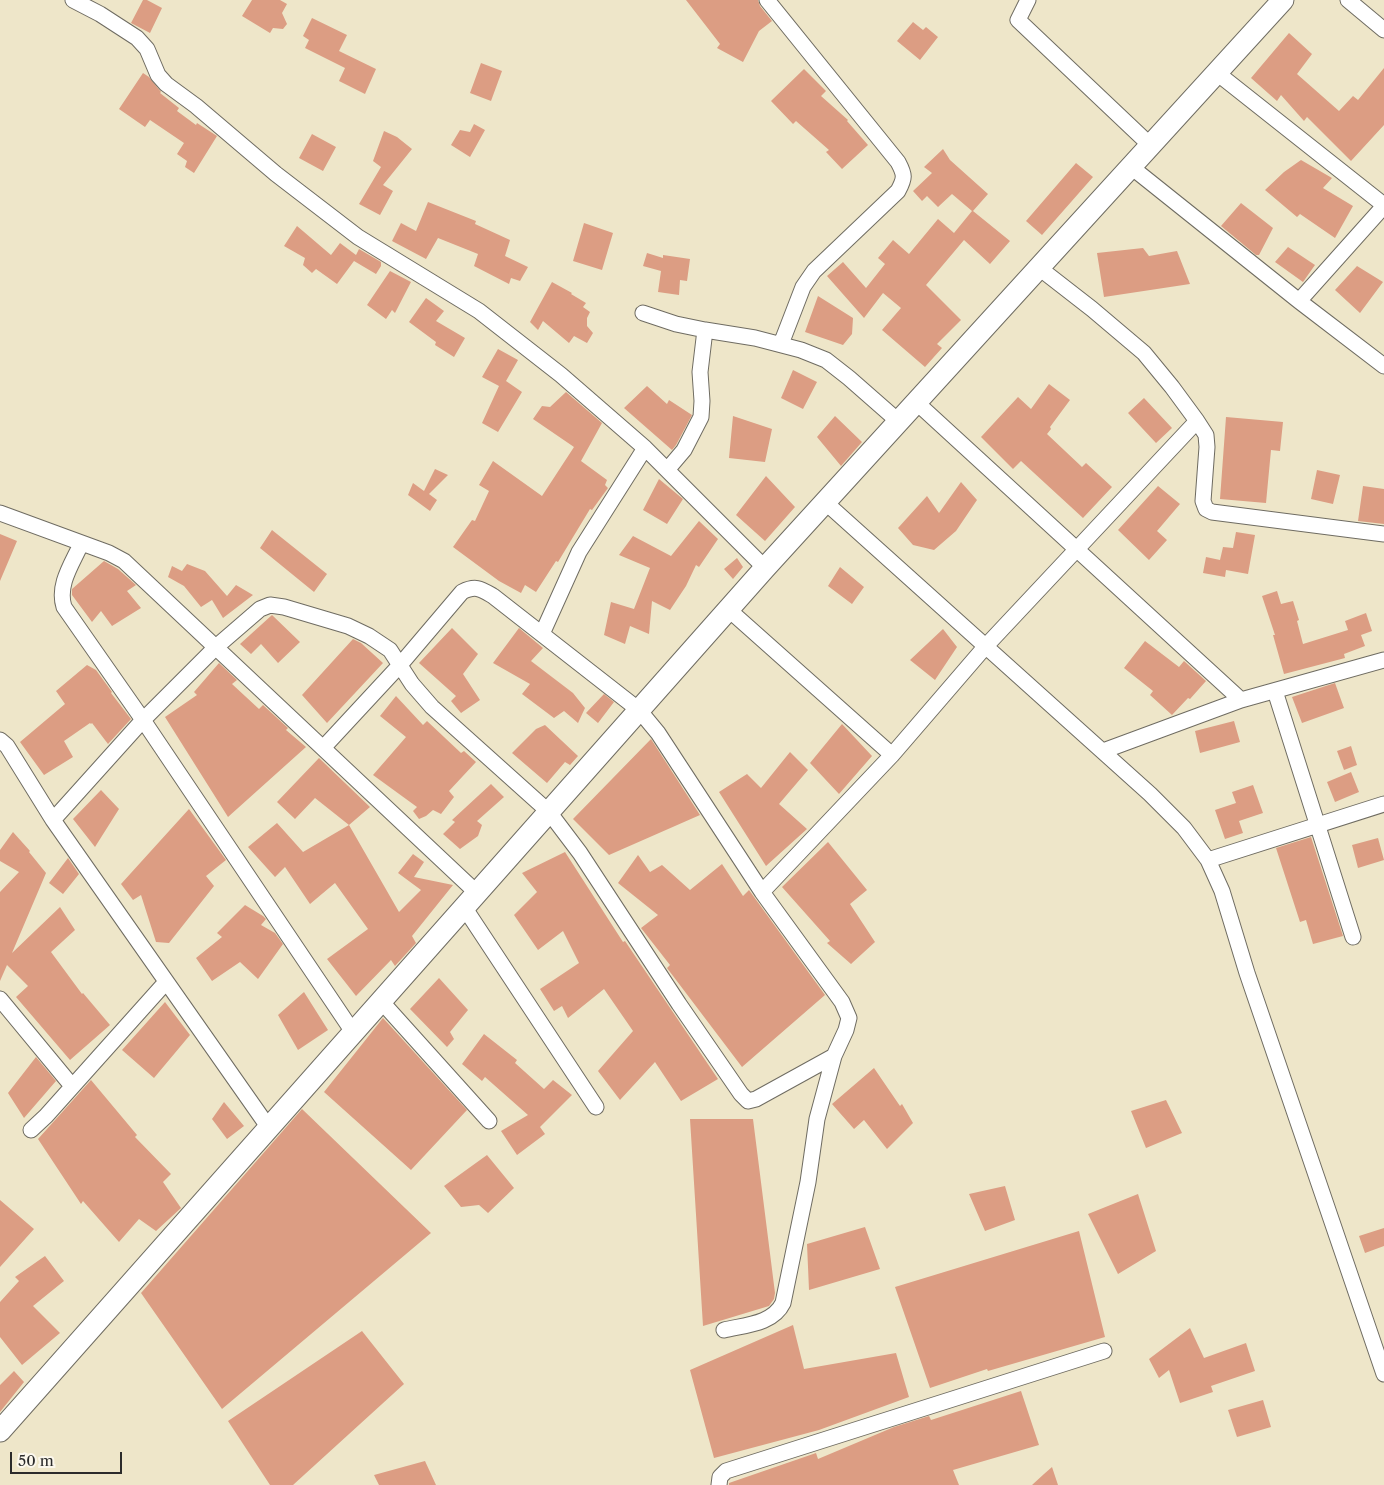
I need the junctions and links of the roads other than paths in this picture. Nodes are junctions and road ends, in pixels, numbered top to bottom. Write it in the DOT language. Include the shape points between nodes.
graph roads {
  1 [pos="73,0"];
  2 [pos="767,0"];
  3 [pos="1028,0"];
  4 [pos="1282,0"];
  5 [pos="1348,0"];
  6 [pos="1384,30"];
  7 [pos="1217,73"];
  8 [pos="1150,145"];
  9 [pos="1130,166"];
  10 [pos="1384,205"];
  11 [pos="1038,267"];
  12 [pos="1299,301"];
  13 [pos="643,312"];
  14 [pos="705,330"];
  15 [pos="781,344"];
  16 [pos="1384,366"];
  17 [pos="916,402"];
  18 [pos="898,421"];
  19 [pos="1197,421"];
  20 [pos="645,448"];
  21 [pos="667,470"];
  22 [pos="825,502"];
  23 [pos="0,513"];
  24 [pos="1384,534"];
  25 [pos="81,544"];
  26 [pos="1077,550"];
  27 [pos="765,568"];
  28 [pos="728,609"];
  29 [pos="542,634"];
  30 [pos="216,647"];
  31 [pos="985,647"];
  32 [pos="1384,660"];
  33 [pos="400,665"];
  34 [pos="1274,691"];
  35 [pos="1241,700"];
  36 [pos="639,710"];
  37 [pos="144,720"];
  38 [pos="0,740"];
  39 [pos="323,748"];
  40 [pos="1103,751"];
  41 [pos="892,755"];
  42 [pos="1384,804"];
  43 [pos="548,812"];
  44 [pos="53,820"];
  45 [pos="1318,825"];
  46 [pos="1208,860"];
  47 [pos="762,892"];
  48 [pos="471,900"];
  49 [pos="1353,937"];
  50 [pos="166,982"];
  51 [pos="0,1000"];
  52 [pos="381,1001"];
  53 [pos="353,1032"];
  54 [pos="834,1056"];
  55 [pos="72,1086"];
  56 [pos="596,1108"];
  57 [pos="489,1121"];
  58 [pos="269,1128"];
  59 [pos="31,1130"];
  60 [pos="724,1330"];
  61 [pos="1104,1351"];
  62 [pos="1384,1374"];
  63 [pos="0,1431"];
  64 [pos="719,1485"];
  1 -- 20 [label="street" via="137,38 147,49 158,75 166,84 276,174 358,237 479,311 561,375"];
  2 -- 15 [label="street" via="904,173 898,191 814,271 803,287"];
  3 -- 8 [label="street" via="1018,20"];
  4 -- 7 [label="street"];
  5 -- 6 [label="street"];
  7 -- 8 [label="street"];
  7 -- 10 [label="street"];
  8 -- 9 [label="street"];
  9 -- 11 [label="street"];
  9 -- 12 [label="street"];
  10 -- 12 [label="street"];
  11 -- 17 [label="street"];
  11 -- 19 [label="street" via="1144,353"];
  12 -- 16 [label="street"];
  13 -- 14 [label="street"];
  14 -- 15 [label="street"];
  14 -- 21 [label="street" via="700,372 701,417 684,450"];
  15 -- 18 [label="street" via="826,360"];
  17 -- 18 [label="street"];
  17 -- 26 [label="street"];
  18 -- 22 [label="street"];
  19 -- 24 [label="street" via="1206,435 1208,447 1203,501 1206,509"];
  19 -- 26 [label="street"];
  20 -- 21 [label="street"];
  20 -- 29 [label="street" via="579,552"];
  21 -- 27 [label="street"];
  22 -- 27 [label="street"];
  22 -- 31 [label="street"];
  23 -- 25 [label="street"];
  25 -- 30 [label="street" via="124,561"];
  25 -- 37 [label="street" via="62,585 60,597"];
  26 -- 31 [label="street"];
  26 -- 35 [label="street"];
  27 -- 28 [label="street"];
  28 -- 36 [label="street"];
  28 -- 41 [label="street"];
  29 -- 33 [label="street" via="493,596 480,588 470,588 462,592"];
  29 -- 36 [label="street"];
  30 -- 33 [label="street" via="260,609 270,605 348,626 390,650"];
  30 -- 37 [label="street"];
  30 -- 39 [label="street"];
  31 -- 40 [label="street"];
  31 -- 41 [label="street"];
  32 -- 34 [label="street"];
  33 -- 39 [label="street"];
  33 -- 43 [label="street" via="432,707"];
  34 -- 35 [label="street"];
  34 -- 45 [label="street"];
  35 -- 40 [label="street"];
  36 -- 43 [label="street"];
  36 -- 47 [label="street" via="658,733"];
  37 -- 44 [label="street"];
  37 -- 53 [label="street"];
  38 -- 44 [label="street"];
  39 -- 48 [label="street"];
  40 -- 46 [label="street" via="1184,828"];
  41 -- 47 [label="street"];
  42 -- 45 [label="street"];
  43 -- 48 [label="street"];
  43 -- 54 [label="street" via="580,853 679,1004 748,1100 756,1099"];
  44 -- 50 [label="street"];
  45 -- 46 [label="street"];
  45 -- 49 [label="street"];
  46 -- 62 [label="street" via="1222,891"];
  47 -- 54 [label="street" via="842,1002 849,1018"];
  48 -- 52 [label="street"];
  48 -- 56 [label="street"];
  50 -- 55 [label="street"];
  50 -- 58 [label="street"];
  51 -- 55 [label="street"];
  52 -- 53 [label="street"];
  52 -- 57 [label="street"];
  53 -- 58 [label="street"];
  54 -- 60 [label="street" via="817,1119 808,1182 783,1303 771,1318"];
  55 -- 59 [label="street"];
  58 -- 63 [label="street"];
  61 -- 64 [label="street" via="726,1471 720,1477"];
}
